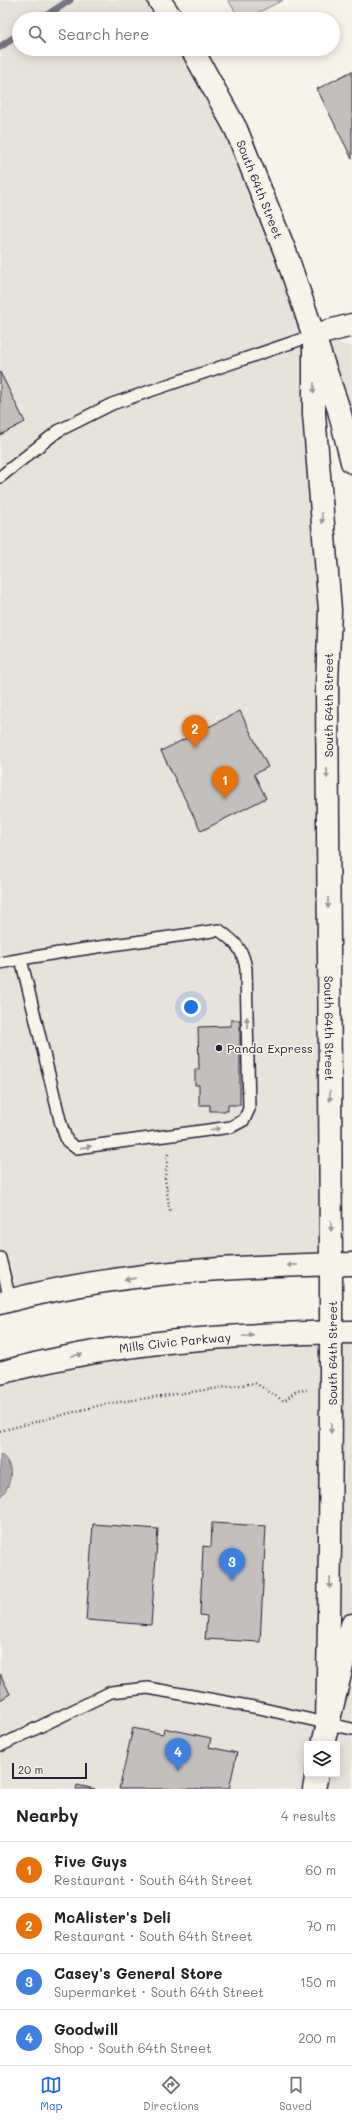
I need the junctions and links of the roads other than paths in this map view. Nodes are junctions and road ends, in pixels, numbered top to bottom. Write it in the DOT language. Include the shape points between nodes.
graph roads {
  1 [pos="159,0"];
  2 [pos="167,12"];
  3 [pos="196,56"];
  4 [pos="352,325"];
  5 [pos="314,335"];
  6 [pos="352,462"];
  7 [pos="0,477"];
  8 [pos="21,959"];
  9 [pos="0,963"];
  10 [pos="0,1258"];
  11 [pos="342,1264"];
  12 [pos="5,1301"];
  13 [pos="342,1332"];
  14 [pos="0,1372"];
  15 [pos="352,1625"];
  16 [pos="327,1723"];
  17 [pos="352,1729"];
  18 [pos="324,1741"];
  19 [pos="0,1746"];
  20 [pos="316,1777"];
  21 [pos="314,1789"];
  1 -- 2 [label="street"];
  3 -- 5 [label="street, South 64th Street" via="236,129 286,254"];
  4 -- 5 [label="street"];
  5 -- 6 [label="street, South 64th Street" via="339,410"];
  5 -- 7 [label="lane" via="112,404 58,431"];
  5 -- 11 [label="street, South 64th Street, one-way" via="314,414 330,610 327,684"];
  8 -- 8 [label="lane, one-way" via="61,1124 68,1141 76,1148 231,1127 244,1120 249,1109 246,969 244,956 236,943 219,930"];
  8 -- 9 [label="lane"];
  10 -- 12 [label="lane"];
  11 -- 12 [label="street, one-way" via="170,1273 79,1286"];
  11 -- 13 [label="street, South 64th Street"];
  14 -- 13 [label="street, Mills Civic Parkway, one-way" via="112,1348 188,1339"];
  13 -- 16 [label="street, South 64th Street, one-way" via="330,1565"];
  15 -- 16 [label="street, South 64th Street"];
  16 -- 17 [label="lane"];
  16 -- 18 [label="street, South 64th Street"];
  16 -- 19 [label="lane" via="148,1688 111,1692"];
  20 -- 21 [label="street"];
}
